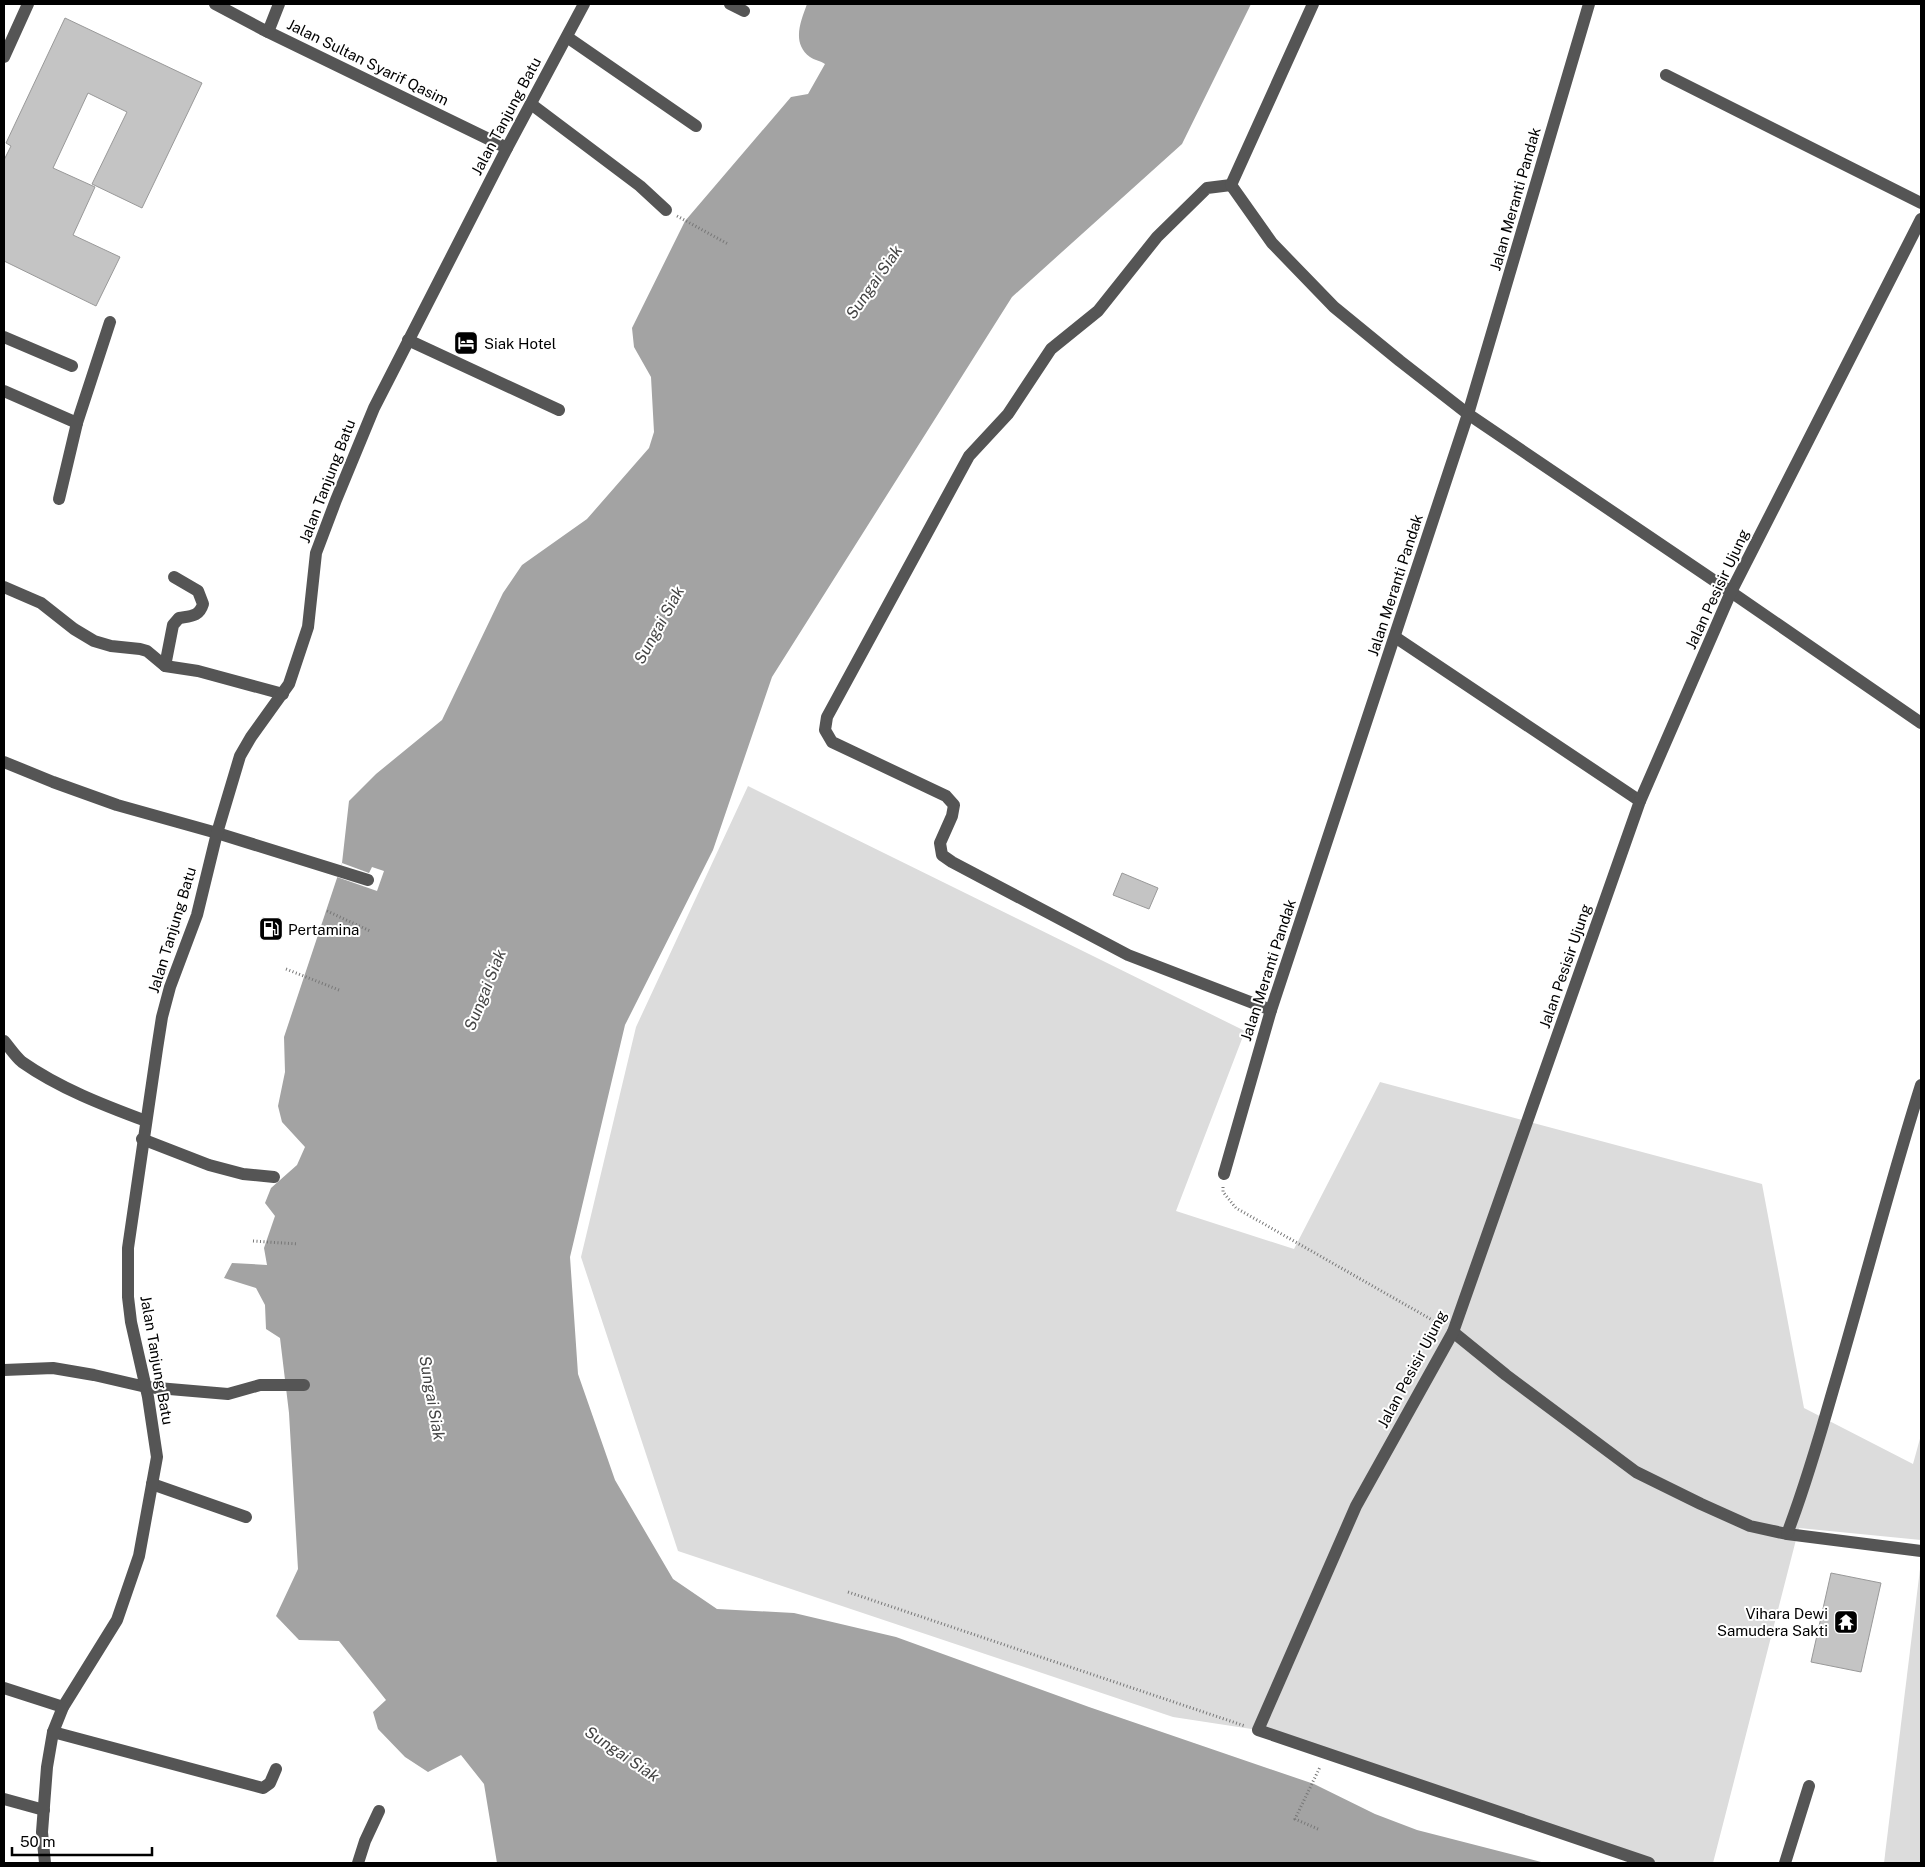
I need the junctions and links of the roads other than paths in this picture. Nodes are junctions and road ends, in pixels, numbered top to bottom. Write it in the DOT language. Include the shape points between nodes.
graph roads {
  1 [pos="28,4"];
  2 [pos="215,4"];
  3 [pos="280,4"];
  4 [pos="584,4"];
  5 [pos="730,4"];
  6 [pos="1313,4"];
  7 [pos="1589,4"];
  8 [pos="744,11"];
  9 [pos="268,32"];
  10 [pos="567,37"];
  11 [pos="4,57"];
  12 [pos="1666,75"];
  13 [pos="531,104"];
  14 [pos="696,126"];
  15 [pos="507,148"];
  16 [pos="1231,185"];
  17 [pos="1921,203"];
  18 [pos="666,210"];
  19 [pos="1921,219"];
  20 [pos="110,322"];
  21 [pos="4,337"];
  22 [pos="408,340"];
  23 [pos="72,366"];
  24 [pos="4,391"];
  25 [pos="559,410"];
  26 [pos="1468,414"];
  27 [pos="77,423"];
  28 [pos="59,499"];
  29 [pos="174,577"];
  30 [pos="4,587"];
  31 [pos="1731,592"];
  32 [pos="1395,637"];
  33 [pos="164,666"];
  34 [pos="282,694"];
  35 [pos="1921,723"];
  36 [pos="4,762"];
  37 [pos="1640,801"];
  38 [pos="217,833"];
  39 [pos="368,880"];
  40 [pos="1271,1010"];
  41 [pos="4,1041"];
  42 [pos="1921,1085"];
  43 [pos="146,1122"];
  44 [pos="142,1139"];
  45 [pos="1224,1174"];
  46 [pos="274,1177"];
  47 [pos="1453,1332"];
  48 [pos="4,1370"];
  49 [pos="304,1385"];
  50 [pos="146,1387"];
  51 [pos="152,1484"];
  52 [pos="246,1517"];
  53 [pos="1787,1534"];
  54 [pos="1921,1551"];
  55 [pos="4,1688"];
  56 [pos="63,1707"];
  57 [pos="53,1732"];
  58 [pos="276,1768"];
  59 [pos="1809,1786"];
  60 [pos="4,1800"];
  61 [pos="44,1810"];
  62 [pos="379,1811"];
  63 [pos="45,1863"];
  64 [pos="358,1863"];
  65 [pos="1649,1863"];
  66 [pos="1785,1863"];
  1 -- 11 [label="street"];
  2 -- 9 [label="street, Jalan Sultan Syarif Qasim"];
  3 -- 9 [label="street"];
  4 -- 10 [label="street, Jalan Tanjung Batu"];
  5 -- 8 [label="street"];
  6 -- 16 [label="street"];
  7 -- 26 [label="street, Jalan Meranti Pandak"];
  9 -- 15 [label="street, Jalan Sultan Syarif Qasim"];
  10 -- 13 [label="street, Jalan Tanjung Batu"];
  10 -- 14 [label="street"];
  12 -- 17 [label="street"];
  13 -- 15 [label="street, Jalan Tanjung Batu"];
  13 -- 18 [label="street" via="640,186"];
  15 -- 22 [label="street, Jalan Tanjung Batu"];
  16 -- 26 [label="street" via="1272,243 1334,307"];
  16 -- 40 [label="street" via="1207,188 1157,237 1098,311 1051,349 1008,414 969,456 827,717 825,730 832,742 946,796 954,805 940,843 942,855 952,862 1128,955"];
  19 -- 31 [label="street, Jalan Pesisir Ujung"];
  20 -- 27 [label="street"];
  21 -- 23 [label="street"];
  22 -- 25 [label="street"];
  22 -- 34 [label="street, Jalan Tanjung Batu" via="374,408 316,553 308,627 289,684"];
  24 -- 27 [label="street"];
  26 -- 31 [label="street"];
  26 -- 32 [label="street, Jalan Meranti Pandak"];
  27 -- 28 [label="street"];
  29 -- 33 [label="street" via="198,591 203,604 198,614 179,618 173,625"];
  30 -- 33 [label="street" via="41,603 94,641 147,650"];
  31 -- 35 [label="street"];
  31 -- 37 [label="street, Jalan Pesisir Ujung"];
  32 -- 37 [label="street"];
  32 -- 40 [label="street, Jalan Meranti Pandak"];
  33 -- 34 [label="street" via="198,671"];
  34 -- 38 [label="street, Jalan Tanjung Batu" via="240,756"];
  36 -- 38 [label="street" via="117,805"];
  37 -- 47 [label="street, Jalan Pesisir Ujung"];
  38 -- 39 [label="street"];
  38 -- 43 [label="street, Jalan Tanjung Batu" via="197,915 162,1017"];
  40 -- 45 [label="street, Jalan Meranti Pandak"];
  41 -- 43 [label="street" via="21,1060 44,1075 85,1097"];
  42 -- 53 [label="street" via="1806,1483"];
  43 -- 44 [label="street, Jalan Tanjung Batu"];
  44 -- 46 [label="street" via="209,1165 243,1174"];
  44 -- 50 [label="street, Jalan Tanjung Batu" via="128,1248 128,1298"];
  47 -- 53 [label="street" via="1636,1472 1750,1526"];
  47 -- 65 [label="street, Jalan Pesisir Ujung" via="1356,1506 1258,1730"];
  48 -- 50 [label="street" via="53,1368"];
  49 -- 50 [label="street" via="260,1385 228,1394"];
  50 -- 51 [label="street, Jalan Tanjung Batu" via="157,1456"];
  51 -- 52 [label="street"];
  51 -- 56 [label="street, Jalan Tanjung Batu" via="139,1556 117,1620"];
  53 -- 54 [label="street"];
  55 -- 56 [label="street"];
  56 -- 57 [label="street, Jalan Tanjung Batu"];
  57 -- 58 [label="street" via="263,1788 270,1783"];
  57 -- 61 [label="street, Jalan Tanjung Batu"];
  59 -- 66 [label="street"];
  60 -- 61 [label="street"];
  61 -- 63 [label="street, Jalan Tanjung Batu"];
  62 -- 64 [label="street"];
}
